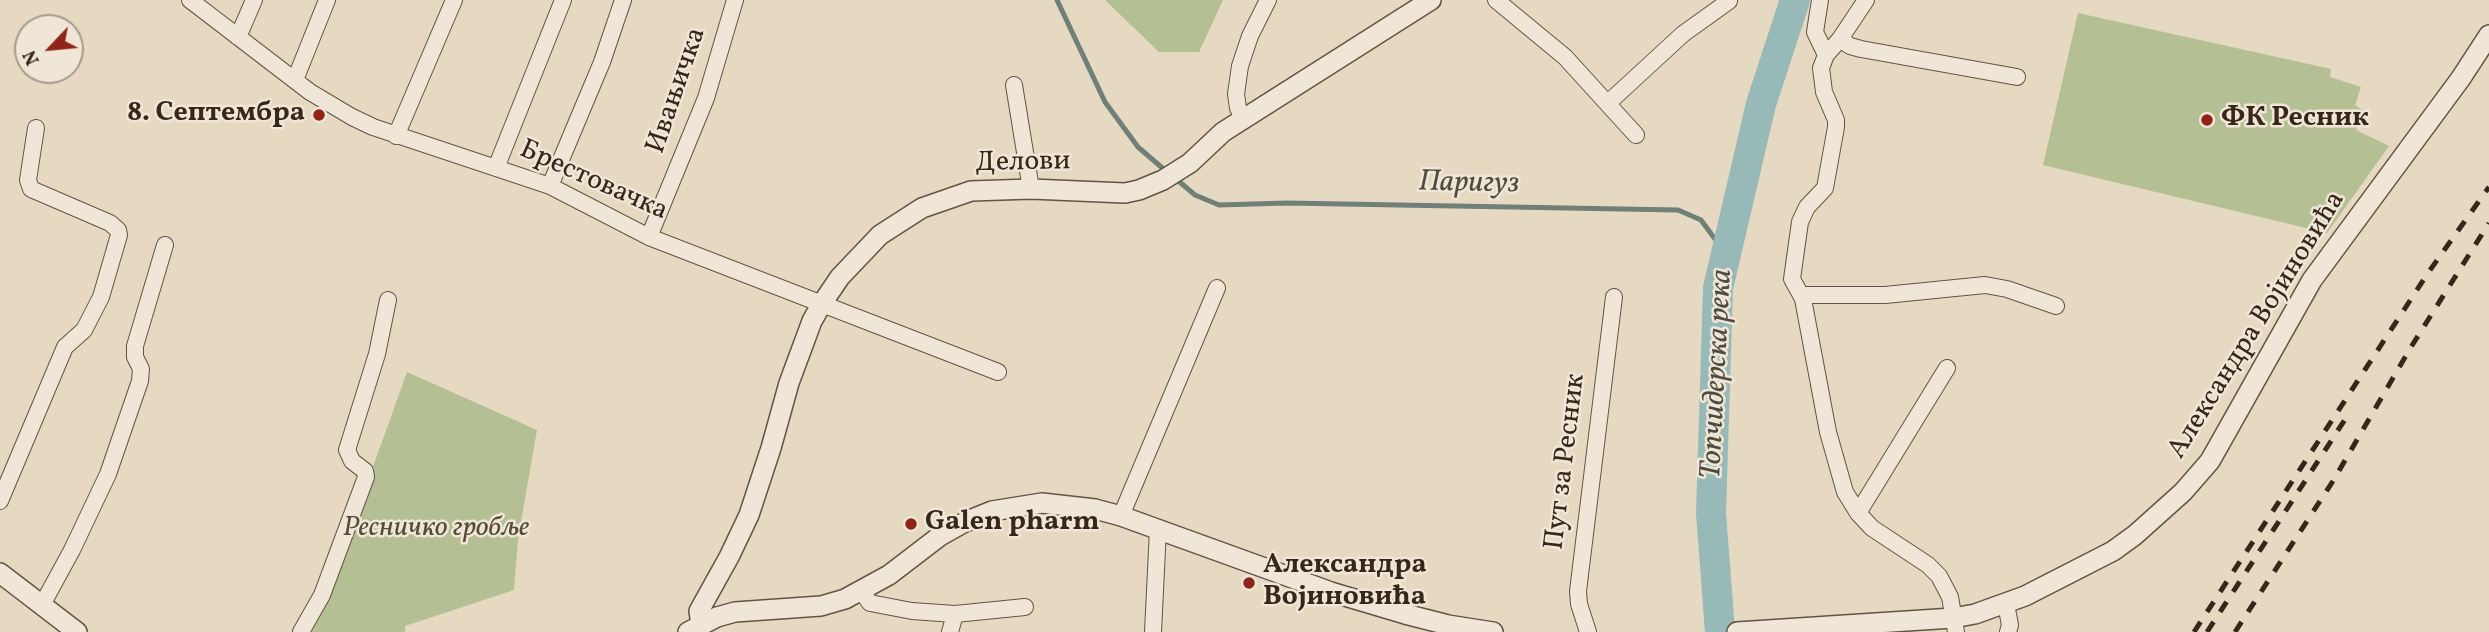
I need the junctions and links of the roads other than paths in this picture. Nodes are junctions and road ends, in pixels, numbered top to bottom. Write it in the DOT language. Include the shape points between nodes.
graph roads {
  1 [pos="190,0"];
  2 [pos="254,0"];
  3 [pos="327,0"];
  4 [pos="454,0"];
  5 [pos="563,0"];
  6 [pos="623,0"];
  7 [pos="735,0"];
  8 [pos="1268,0"];
  9 [pos="1431,0"];
  10 [pos="1496,0"];
  11 [pos="1820,0"];
  12 [pos="1866,0"];
  13 [pos="1729,1"];
  14 [pos="2489,35"];
  15 [pos="238,37"];
  16 [pos="1840,39"];
  17 [pos="1826,55"];
  18 [pos="2017,77"];
  19 [pos="295,80"];
  20 [pos="1014,85"];
  21 [pos="1608,103"];
  22 [pos="1242,119"];
  23 [pos="36,128"];
  24 [pos="1636,135"];
  25 [pos="397,136"];
  26 [pos="496,168"];
  27 [pos="550,187"];
  28 [pos="1031,189"];
  29 [pos="649,237"];
  30 [pos="165,245"];
  31 [pos="1217,288"];
  32 [pos="1801,295"];
  33 [pos="1614,297"];
  34 [pos="388,300"];
  35 [pos="821,305"];
  36 [pos="2056,306"];
  37 [pos="1947,368"];
  38 [pos="998,372"];
  39 [pos="0,501"];
  40 [pos="1858,513"];
  41 [pos="1121,516"];
  42 [pos="1158,529"];
  43 [pos="0,573"];
  44 [pos="862,592"];
  45 [pos="2006,604"];
  46 [pos="42,605"];
  47 [pos="1025,607"];
  48 [pos="955,614"];
  49 [pos="1955,625"];
  50 [pos="695,628"];
  51 [pos="77,632"];
  52 [pos="301,632"];
  53 [pos="950,632"];
  54 [pos="1153,632"];
  55 [pos="1493,632"];
  56 [pos="1588,632"];
  57 [pos="1739,632"];
  58 [pos="2008,632"];
  1 -- 15 [label="street, Брестовачка"];
  2 -- 15 [label="street"];
  3 -- 19 [label="street"];
  4 -- 25 [label="street"];
  5 -- 26 [label="street"];
  6 -- 27 [label="street"];
  7 -- 29 [label="street, Ивањичка" via="706,98"];
  8 -- 22 [label="street" via="1240,66 1236,94"];
  9 -- 22 [label="street, Делови"];
  10 -- 21 [label="street" via="1554,47"];
  11 -- 17 [label="street" via="1815,32"];
  12 -- 16 [label="street"];
  13 -- 21 [label="street" via="1683,34"];
  14 -- 45 [label="street, Александра Војиновића" via="2312,281 2219,448 2198,476 2123,544"];
  15 -- 19 [label="street, Брестовачка"];
  16 -- 17 [label="street"];
  16 -- 18 [label="street" via="1861,49"];
  17 -- 32 [label="street" via="1822,85 1836,127 1825,188 1807,206 1800,222 1792,279"];
  19 -- 25 [label="street, Брестовачка" via="352,117"];
  20 -- 28 [label="street"];
  21 -- 24 [label="street"];
  22 -- 28 [label="street, Делови" via="1189,163 1139,190"];
  23 -- 39 [label="street" via="28,180 32,189 110,223 119,234 101,297 84,330 65,347"];
  25 -- 26 [label="street, Брестовачка"];
  26 -- 27 [label="street, Брестовачка"];
  27 -- 29 [label="street, Брестовачка"];
  28 -- 35 [label="street, Делови" via="971,191 922,208 880,235 840,277"];
  29 -- 35 [label="street, Брестовачка"];
  30 -- 46 [label="street" via="135,346 141,374 124,428 108,474"];
  31 -- 41 [label="street"];
  32 -- 36 [label="street" via="1885,295 1985,285"];
  32 -- 40 [label="street" via="1835,461"];
  33 -- 56 [label="street, Пут за Ресник" via="1578,591"];
  34 -- 52 [label="street" via="377,354 347,450 366,477 322,595"];
  35 -- 38 [label="street, Брестовачка"];
  35 -- 50 [label="street, Делови" via="789,383 749,514 699,611"];
  37 -- 40 [label="street"];
  40 -- 49 [label="street" via="1939,576 1950,597"];
  41 -- 42 [label="street"];
  41 -- 44 [label="street" via="1042,503 992,511 952,528"];
  42 -- 54 [label="street"];
  42 -- 55 [label="street" via="1343,596 1415,617"];
  43 -- 46 [label="street"];
  44 -- 48 [label="street" via="878,607"];
  44 -- 50 [label="street" via="821,606 735,612"];
  45 -- 49 [label="street, Александра Војиновића"];
  45 -- 58 [label="street"];
  46 -- 51 [label="street"];
  47 -- 48 [label="street"];
  48 -- 53 [label="street"];
  49 -- 57 [label="street, Александра Војиновића"];
}
